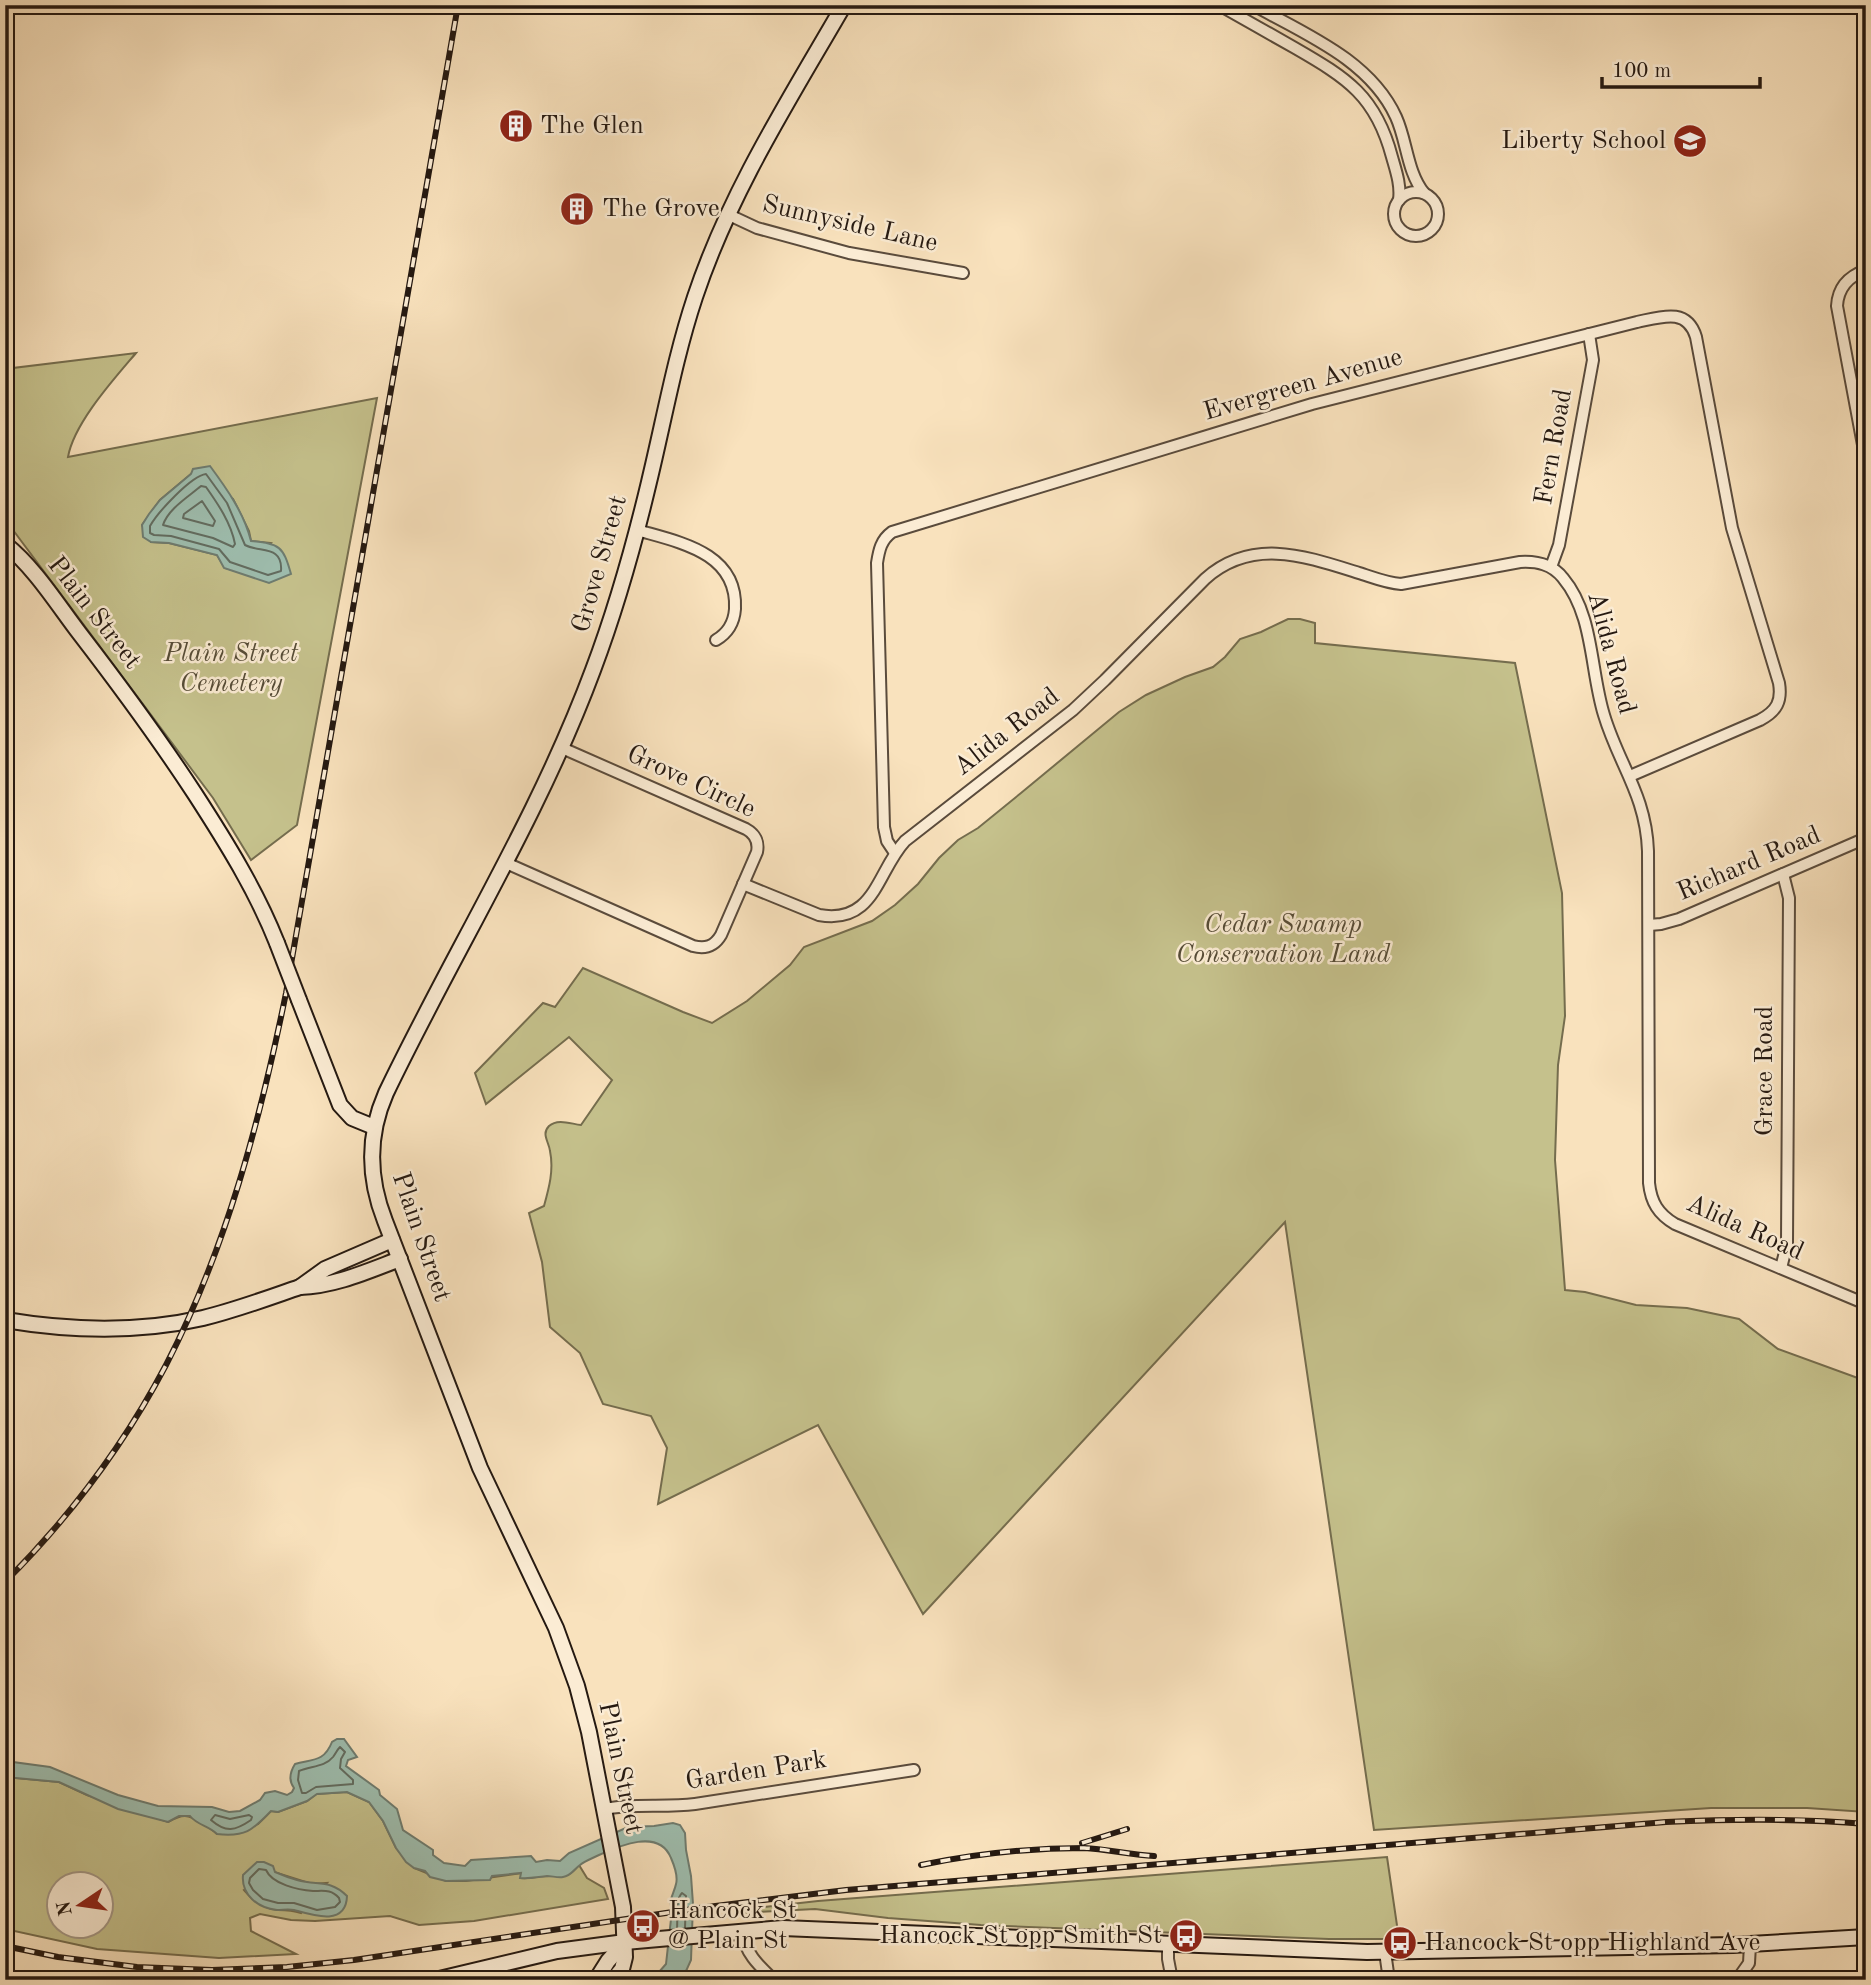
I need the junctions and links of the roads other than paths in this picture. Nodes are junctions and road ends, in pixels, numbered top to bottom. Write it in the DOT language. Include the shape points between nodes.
graph roads {
  1 [pos="844,5"];
  2 [pos="1219,5"];
  3 [pos="1253,5"];
  4 [pos="1267,13"];
  5 [pos="1258,27"];
  6 [pos="1424,193"];
  7 [pos="1399,200"];
  8 [pos="727,214"];
  9 [pos="1866,270"];
  10 [pos="963,274"];
  11 [pos="1589,334"];
  12 [pos="1866,461"];
  13 [pos="637,530"];
  14 [pos="5,544"];
  15 [pos="1551,567"];
  16 [pos="716,640"];
  17 [pos="562,747"];
  18 [pos="1630,776"];
  19 [pos="1866,838"];
  20 [pos="895,853"];
  21 [pos="506,863"];
  22 [pos="1783,874"];
  23 [pos="743,884"];
  24 [pos="1649,925"];
  25 [pos="374,1127"];
  26 [pos="392,1240"];
  27 [pos="400,1259"];
  28 [pos="1781,1268"];
  29 [pos="300,1287"];
  30 [pos="1866,1304"];
  31 [pos="5,1320"];
  32 [pos="914,1770"];
  33 [pos="604,1809"];
  34 [pos="742,1931"];
  35 [pos="1866,1937"];
  36 [pos="625,1942"];
  37 [pos="1168,1945"];
  38 [pos="1750,1945"];
  39 [pos="1385,1952"];
  40 [pos="436,1980"];
  41 [pos="596,1980"];
  42 [pos="613,1980"];
  43 [pos="774,1980"];
  44 [pos="1172,1980"];
  45 [pos="1389,1980"];
  46 [pos="1737,1980"];
  1 -- 8 [label="main road, Grove Street"];
  2 -- 5 [label="street"];
  3 -- 4 [label="street"];
  4 -- 5 [label="street"];
  4 -- 6 [label="street" via="1343,57 1377,87 1398,121 1414,177"];
  5 -- 7 [label="street" via="1340,75 1369,104 1388,143"];
  6 -- 7 [label="street" via="1409,193"];
  6 -- 7 [label="street" via="1438,213 1434,227 1422,236 1413,237 1397,226 1394,214"];
  8 -- 10 [label="street, Sunnyside Lane" via="757,228 849,253"];
  8 -- 13 [label="main road, Grove Street" via="683,335"];
  9 -- 12 [label="street" via="1845,283 1837,306"];
  11 -- 15 [label="street, Fern Road" via="1593,360"];
  11 -- 18 [label="street, Evergreen Avenue" via="1669,316 1681,317 1692,327 1732,528 1779,683 1780,700 1760,720"];
  11 -- 20 [label="street, Evergreen Avenue" via="1312,404 887,536 879,547 877,563 883,816 887,841"];
  13 -- 16 [label="street" via="696,548 722,569 733,589 735,610 729,629"];
  13 -- 17 [label="main road, Grove Street" via="599,654"];
  14 -- 25 [label="main road, Plain Street, bridge" via="50,593 116,680 240,867 266,916 340,1105 352,1118"];
  15 -- 18 [label="street, Alida Road" via="1578,601 1604,716"];
  15 -- 20 [label="street, Alida Road" via="1520,562 1401,584 1283,554 1254,554 1230,562 1205,579 1073,710"];
  17 -- 21 [label="main road, Grove Street"];
  17 -- 23 [label="street, Grove Circle" via="750,831 758,847"];
  18 -- 24 [label="street, Alida Road" via="1648,839"];
  19 -- 22 [label="street, Richard Road"];
  20 -- 23 [label="street" via="874,892 843,914 825,916"];
  21 -- 23 [label="street, Grove Circle" via="698,947 712,946 719,939"];
  21 -- 25 [label="main road, Grove Street" via="382,1101"];
  22 -- 24 [label="street, Richard Road" via="1673,921"];
  22 -- 28 [label="street, Grace Road" via="1789,898 1787,1244"];
  24 -- 28 [label="street, Alida Road" via="1648,1183 1652,1199 1660,1213 1675,1224"];
  25 -- 26 [label="main road, Plain Street" via="373,1182"];
  26 -- 27 [label="main road, Plain Street"];
  26 -- 29 [label="main road" via="325,1269"];
  27 -- 29 [label="main road" via="331,1283"];
  27 -- 33 [label="main road, Plain Street" via="477,1461 568,1656"];
  28 -- 30 [label="street, Alida Road"];
  29 -- 31 [label="main road" via="204,1318 147,1327 69,1328"];
  32 -- 33 [label="street, Garden Park" via="695,1804"];
  33 -- 36 [label="main road, Plain Street"];
  34 -- 36 [label="main road"];
  34 -- 37 [label="main road" via="811,1929"];
  34 -- 43 [label="street" via="747,1951"];
  35 -- 38 [label="main road"];
  36 -- 40 [label="main road" via="542,1954"];
  36 -- 41 [label="main road"];
  36 -- 42 [label="main road, Plain Street" via="624,1963"];
  37 -- 39 [label="main road"];
  37 -- 44 [label="street"];
  38 -- 39 [label="main road"];
  38 -- 46 [label="street" via="1749,1963"];
  39 -- 45 [label="street"];
}
